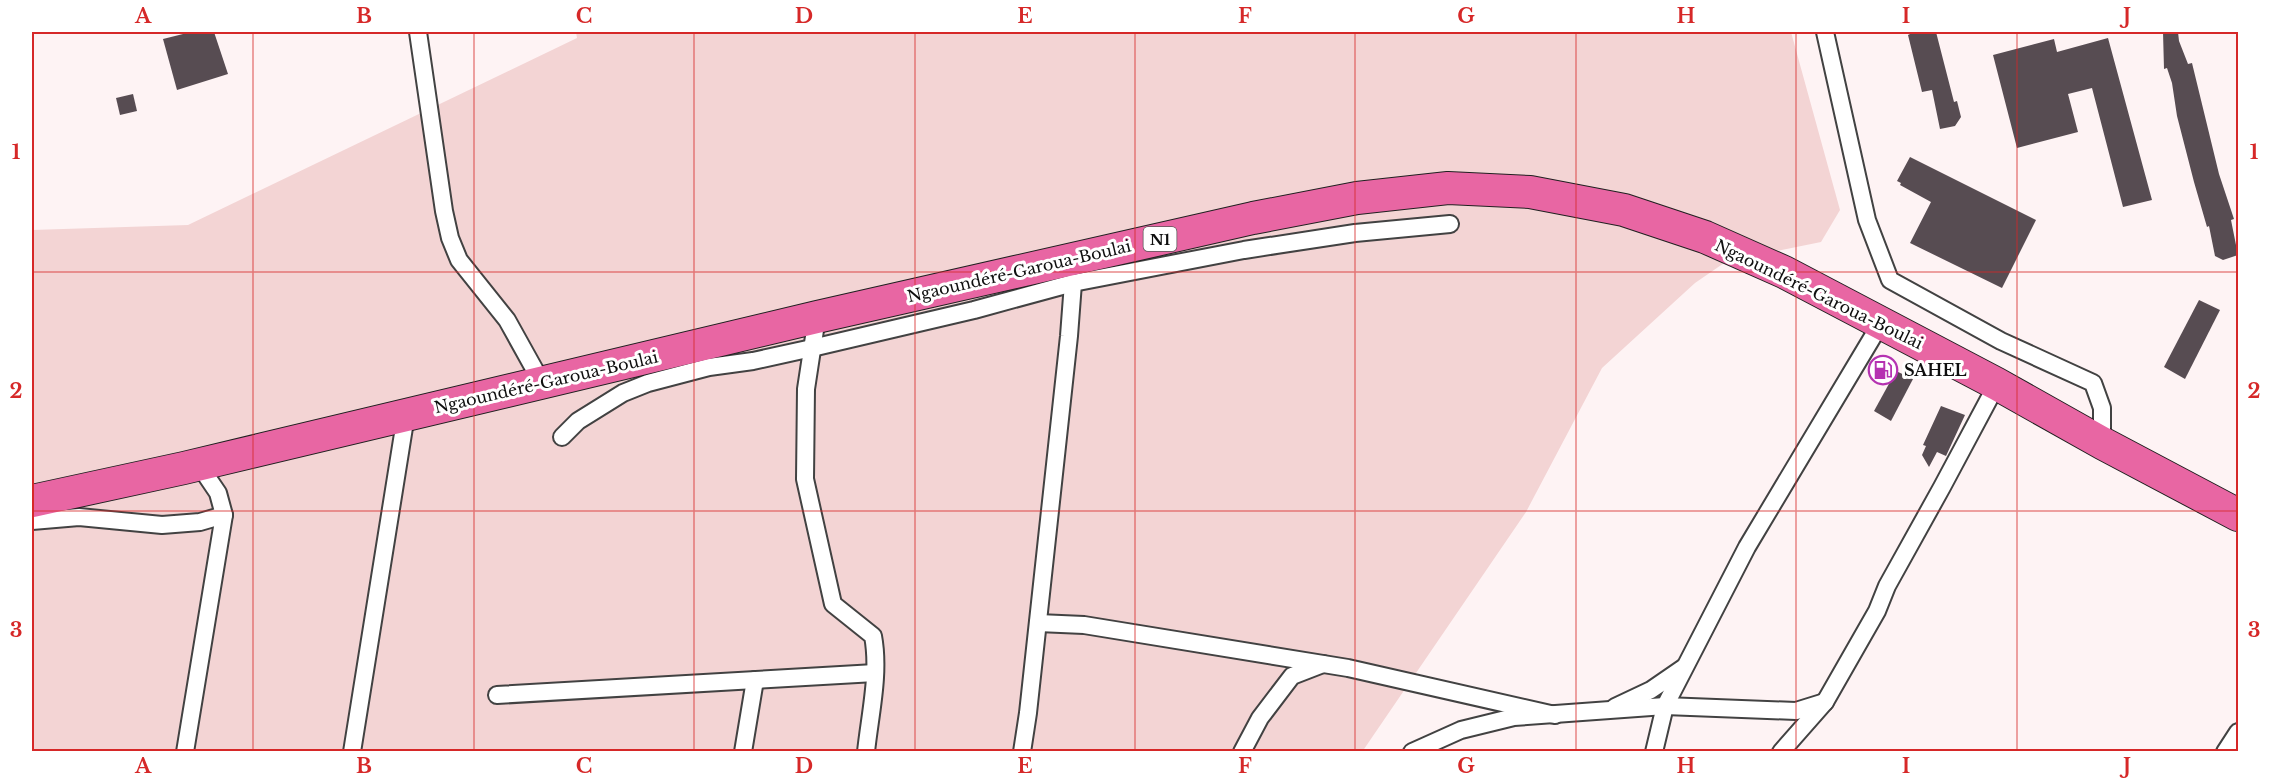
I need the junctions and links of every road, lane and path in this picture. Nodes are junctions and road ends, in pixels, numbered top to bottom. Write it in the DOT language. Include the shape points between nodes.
graph roads {
  1 [pos="418,32"];
  2 [pos="1825,32"];
  3 [pos="1450,224"];
  4 [pos="970,282"];
  5 [pos="1073,283"];
  6 [pos="998,303"];
  7 [pos="817,317"];
  8 [pos="1881,323"];
  9 [pos="812,348"];
  10 [pos="542,383"];
  11 [pos="1997,384"];
  12 [pos="406,415"];
  13 [pos="562,437"];
  14 [pos="2102,443"];
  15 [pos="199,465"];
  16 [pos="32,501"];
  17 [pos="2238,514"];
  18 [pos="224,515"];
  19 [pos="32,521"];
  20 [pos="1038,623"];
  21 [pos="1324,664"];
  22 [pos="1684,667"];
  23 [pos="874,673"];
  24 [pos="755,680"];
  25 [pos="497,695"];
  26 [pos="1825,702"];
  27 [pos="1665,706"];
  28 [pos="1606,711"];
  29 [pos="1555,715"];
  30 [pos="1461,730"];
  31 [pos="2238,732"];
  32 [pos="185,752"];
  33 [pos="352,752"];
  34 [pos="743,752"];
  35 [pos="866,752"];
  36 [pos="1022,752"];
  37 [pos="1242,752"];
  38 [pos="1412,752"];
  39 [pos="1446,752"];
  40 [pos="1654,752"];
  41 [pos="1782,752"];
  42 [pos="2225,752"];
  1 -- 10 [label="street" via="450,238 459,260 507,320"];
  2 -- 14 [label="street" via="1867,220 1890,280 2001,341 2093,383 2102,408"];
  3 -- 5 [label="street" via="1244,250"];
  4 -- 6 [label="street"];
  4 -- 7 [label="highway, Ngaoundéré-Garoua-Boulai / N1"];
  4 -- 8 [label="highway, Ngaoundéré-Garoua-Boulai / N1" via="1253,218 1357,198 1448,188 1530,192 1624,210 1705,237 1784,272"];
  5 -- 6 [label="street"];
  5 -- 20 [label="street"];
  6 -- 9 [label="street"];
  7 -- 9 [label="street"];
  7 -- 10 [label="highway, Ngaoundéré-Garoua-Boulai / N1"];
  8 -- 11 [label="highway, Ngaoundéré-Garoua-Boulai / N1"];
  8 -- 22 [label="street" via="1747,547"];
  9 -- 13 [label="street" via="648,383 598,407"];
  9 -- 23 [label="street" via="806,389 806,479 833,604 873,636"];
  10 -- 12 [label="highway, Ngaoundéré-Garoua-Boulai / N1"];
  11 -- 14 [label="highway, Ngaoundéré-Garoua-Boulai / N1"];
  11 -- 26 [label="street"];
  12 -- 15 [label="highway, Ngaoundéré-Garoua-Boulai / N1"];
  12 -- 33 [label="street"];
  14 -- 17 [label="highway, Ngaoundéré-Garoua-Boulai / N1"];
  15 -- 16 [label="highway, Ngaoundéré-Garoua-Boulai / N1"];
  15 -- 18 [label="street" via="218,493"];
  18 -- 19 [label="street" via="200,522 162,525 79,517"];
  18 -- 32 [label="street"];
  20 -- 21 [label="street" via="1084,625"];
  20 -- 36 [label="street"];
  21 -- 29 [label="street"];
  21 -- 37 [label="street" via="1292,676 1260,718"];
  22 -- 27 [label="street"];
  22 -- 28 [label="street" via="1651,690"];
  23 -- 24 [label="street"];
  23 -- 35 [label="street"];
  24 -- 25 [label="street"];
  24 -- 34 [label="street"];
  26 -- 27 [label="street" via="1796,711"];
  26 -- 41 [label="street"];
  27 -- 28 [label="street"];
  27 -- 40 [label="street"];
  28 -- 29 [label="street"];
  29 -- 30 [label="street" via="1514,717"];
  30 -- 38 [label="street"];
  30 -- 39 [label="street"];
  31 -- 42 [label="street"];
}
